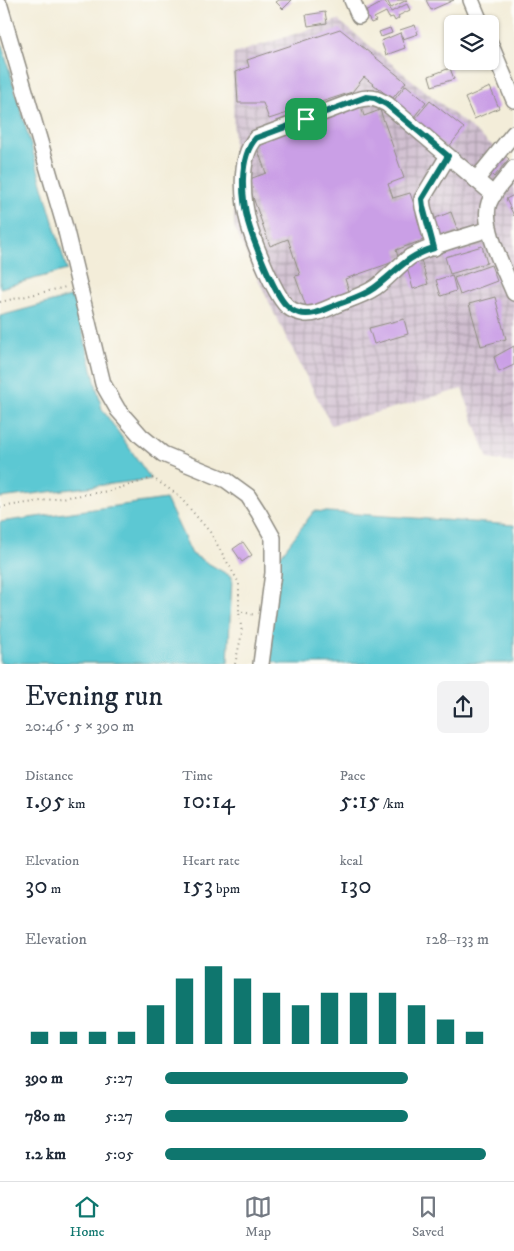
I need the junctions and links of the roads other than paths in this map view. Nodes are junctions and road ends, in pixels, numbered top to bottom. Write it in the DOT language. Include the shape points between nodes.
graph roads {
  1 [pos="352,0"];
  2 [pos="471,0"];
  3 [pos="0,6"];
  4 [pos="477,15"];
  5 [pos="359,16"];
  6 [pos="499,64"];
  7 [pos="514,100"];
  8 [pos="514,133"];
  9 [pos="448,156"];
  10 [pos="514,168"];
  11 [pos="476,180"];
  12 [pos="494,195"];
  13 [pos="489,229"];
  14 [pos="434,248"];
  15 [pos="514,293"];
  16 [pos="261,664"];
  1 -- 5 [label="street"];
  2 -- 4 [label="street"];
  3 -- 16 [label="street" via="65,227 103,384 118,410 141,436 163,454 226,480 248,496 273,538 273,573"];
  6 -- 7 [label="street"];
  8 -- 11 [label="street"];
  9 -- 11 [label="street"];
  9 -- 14 [label="street" via="422,199"];
  9 -- 14 [label="street" via="386,104 366,97 256,138 250,144 243,172 250,231 277,292 287,306 298,313 318,312 363,295 411,257"];
  10 -- 12 [label="street"];
  11 -- 12 [label="street"];
  12 -- 13 [label="street" via="488,208"];
  13 -- 14 [label="street"];
  13 -- 15 [label="street"];
}
